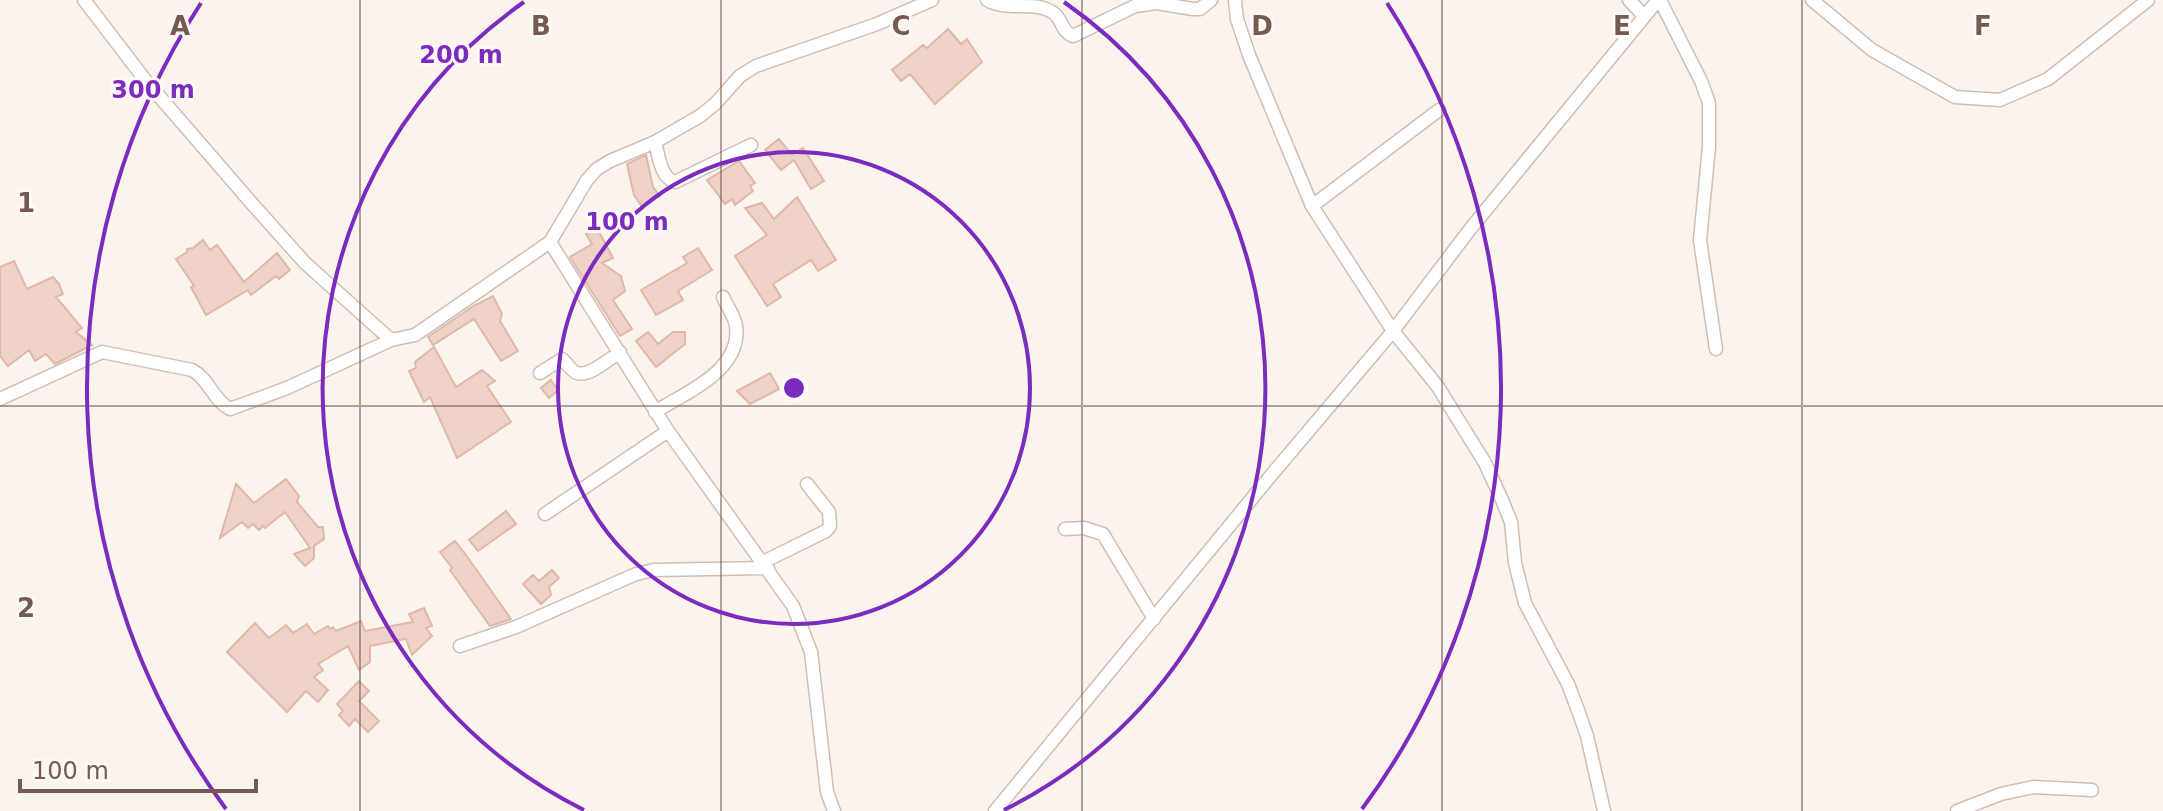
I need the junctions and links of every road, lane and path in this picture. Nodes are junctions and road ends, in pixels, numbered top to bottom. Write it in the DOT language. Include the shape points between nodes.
graph roads {
  1 [pos="84,0"];
  2 [pos="932,0"];
  3 [pos="987,0"];
  4 [pos="1211,0"];
  5 [pos="1235,0"];
  6 [pos="1629,0"];
  7 [pos="1659,0"];
  8 [pos="1812,0"];
  9 [pos="2148,0"];
  10 [pos="1644,16"];
  11 [pos="1439,110"];
  12 [pos="655,142"];
  13 [pos="751,145"];
  14 [pos="1312,206"];
  15 [pos="550,242"];
  16 [pos="723,297"];
  17 [pos="1393,331"];
  18 [pos="391,340"];
  19 [pos="1716,349"];
  20 [pos="620,352"];
  21 [pos="540,373"];
  22 [pos="0,399"];
  23 [pos="655,412"];
  24 [pos="668,431"];
  25 [pos="807,484"];
  26 [pos="545,514"];
  27 [pos="1065,529"];
  28 [pos="766,565"];
  29 [pos="1154,619"];
  30 [pos="460,646"];
  31 [pos="2092,790"];
  32 [pos="834,811"];
  33 [pos="995,811"];
  34 [pos="1604,811"];
  35 [pos="1957,811"];
  1 -- 18 [label="street" via="146,81 275,230"];
  2 -- 12 [label="street" via="756,66 715,104"];
  3 -- 4 [label="street" via="1001,7 1050,10 1073,36 1135,6 1157,3 1200,9"];
  5 -- 14 [label="street" via="1249,55"];
  6 -- 10 [label="street"];
  7 -- 10 [label="street"];
  7 -- 19 [label="street" via="1709,103 1700,240"];
  8 -- 9 [label="street" via="1872,50 1955,97 2000,100 2048,79"];
  10 -- 17 [label="street"];
  11 -- 14 [label="street"];
  12 -- 13 [label="street" via="663,172 675,182"];
  12 -- 15 [label="street" via="597,169"];
  14 -- 17 [label="street"];
  15 -- 18 [label="street" via="415,335"];
  15 -- 20 [label="street"];
  16 -- 23 [label="street" via="736,324 736,346 725,365"];
  17 -- 29 [label="street"];
  17 -- 34 [label="street" via="1438,387 1502,500 1525,603 1568,684 1587,736"];
  18 -- 22 [label="street" via="230,409 192,370 110,352 90,356"];
  20 -- 21 [label="street" via="580,374 562,359"];
  20 -- 23 [label="street"];
  23 -- 24 [label="street"];
  24 -- 26 [label="street"];
  24 -- 28 [label="street"];
  25 -- 28 [label="street" via="829,512 830,526"];
  27 -- 29 [label="street" via="1103,534"];
  28 -- 30 [label="street" via="636,574"];
  28 -- 32 [label="street" via="793,606 811,652 827,792"];
  29 -- 33 [label="street"];
  31 -- 35 [label="street" via="2033,787"];
}
